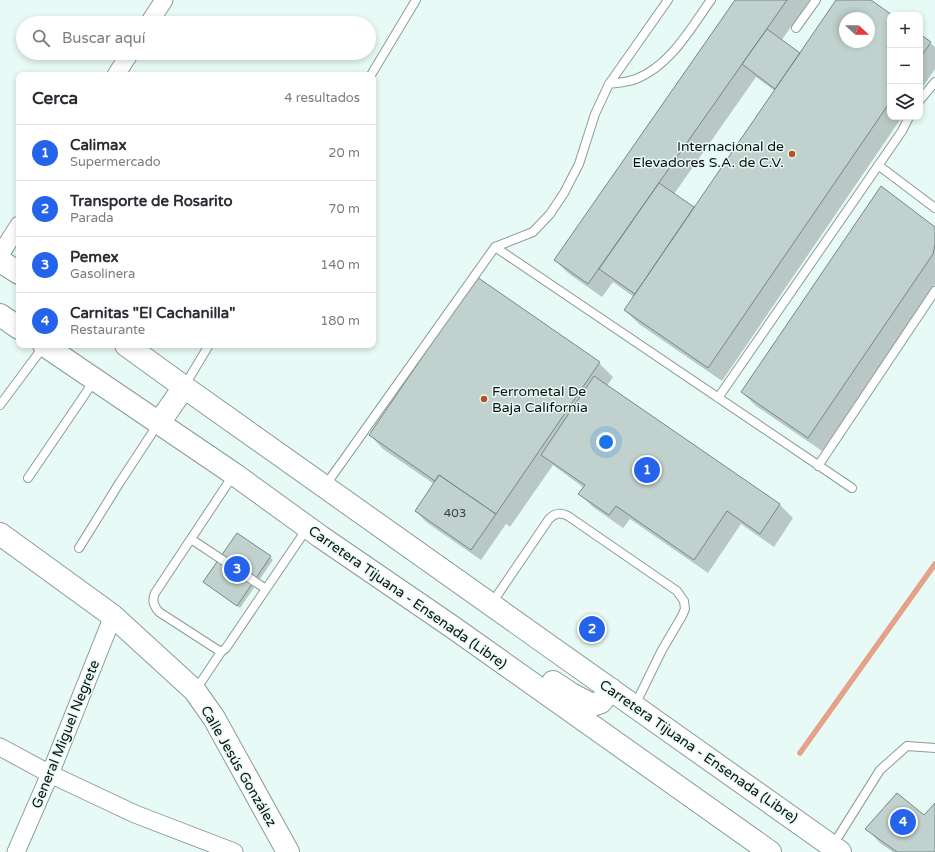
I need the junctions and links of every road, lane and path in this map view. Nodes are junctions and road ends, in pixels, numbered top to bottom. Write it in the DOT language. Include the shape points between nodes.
graph roads {
  1 [pos="164,0"];
  2 [pos="416,0"];
  3 [pos="668,0"];
  4 [pos="711,0"];
  5 [pos="816,0"];
  6 [pos="154,16"];
  7 [pos="796,28"];
  8 [pos="126,60"];
  9 [pos="118,72"];
  10 [pos="373,72"];
  11 [pos="935,82"];
  12 [pos="609,84"];
  13 [pos="923,96"];
  14 [pos="908,120"];
  15 [pos="878,165"];
  16 [pos="935,208"];
  17 [pos="16,230"];
  18 [pos="495,247"];
  19 [pos="0,255"];
  20 [pos="0,261"];
  21 [pos="16,271"];
  22 [pos="935,291"];
  23 [pos="0,315"];
  24 [pos="16,326"];
  25 [pos="42,348"];
  26 [pos="48,348"];
  27 [pos="130,348"];
  28 [pos="207,348"];
  29 [pos="95,380"];
  30 [pos="184,387"];
  31 [pos="718,398"];
  32 [pos="0,405"];
  33 [pos="159,423"];
  34 [pos="818,466"];
  35 [pos="234,474"];
  36 [pos="28,478"];
  37 [pos="324,486"];
  38 [pos="852,488"];
  39 [pos="308,527"];
  40 [pos="0,534"];
  41 [pos="191,539"];
  42 [pos="79,548"];
  43 [pos="266,589"];
  44 [pos="491,605"];
  45 [pos="113,616"];
  46 [pos="451,626"];
  47 [pos="221,652"];
  48 [pos="611,689"];
  49 [pos="195,691"];
  50 [pos="635,706"];
  51 [pos="0,747"];
  52 [pos="935,748"];
  53 [pos="50,774"];
  54 [pos="834,850"];
  55 [pos="16,852"];
  56 [pos="234,852"];
  57 [pos="288,852"];
  58 [pos="770,852"];
  1 -- 6 [label="street"];
  2 -- 10 [label="lane"];
  3 -- 12 [label="lane"];
  4 -- 12 [label="lane" via="680,45 660,66 636,79"];
  5 -- 7 [label="lane"];
  8 -- 9 [label="street"];
  11 -- 13 [label="lane"];
  12 -- 18 [label="lane" via="595,114 578,164 550,214 533,232"];
  14 -- 15 [label="lane"];
  15 -- 16 [label="lane"];
  15 -- 31 [label="lane"];
  17 -- 19 [label="street"];
  18 -- 31 [label="lane"];
  18 -- 37 [label="lane"];
  20 -- 21 [label="main road"];
  22 -- 34 [label="lane"];
  23 -- 24 [label="main road"];
  25 -- 32 [label="lane"];
  26 -- 29 [label="main road, Carretera Tijuana - Ensenada (Libre)"];
  27 -- 30 [label="main road, Carretera Tijuana - Ensenada (Libre)"];
  28 -- 30 [label="lane"];
  29 -- 33 [label="main road, Carretera Tijuana - Ensenada (Libre)"];
  29 -- 36 [label="lane"];
  30 -- 33 [label="main road"];
  30 -- 37 [label="main road, Carretera Tijuana - Ensenada (Libre)"];
  31 -- 34 [label="lane"];
  33 -- 35 [label="main road, Carretera Tijuana - Ensenada (Libre)"];
  33 -- 42 [label="lane"];
  34 -- 38 [label="lane"];
  35 -- 39 [label="main road, Carretera Tijuana - Ensenada (Libre)"];
  35 -- 41 [label="lane"];
  37 -- 44 [label="main road, Carretera Tijuana - Ensenada (Libre)"];
  39 -- 43 [label="lane"];
  39 -- 46 [label="main road, Carretera Tijuana - Ensenada (Libre)"];
  40 -- 45 [label="main road, Calle Jesús González"];
  41 -- 43 [label="lane"];
  41 -- 47 [label="lane" via="155,592 153,603 159,612"];
  43 -- 47 [label="lane"];
  44 -- 48 [label="main road, Carretera Tijuana - Ensenada (Libre)"];
  44 -- 50 [label="lane" via="549,519 558,513 568,516 677,591 684,601 685,609"];
  45 -- 49 [label="main road, Calle Jesús González"];
  45 -- 53 [label="street, General Miguel Negrete"];
  46 -- 48 [label="main road" via="497,645 588,704 601,702"];
  46 -- 58 [label="main road, Carretera Tijuana - Ensenada (Libre)"];
  47 -- 49 [label="lane"];
  48 -- 50 [label="main road, Carretera Tijuana - Ensenada (Libre)"];
  49 -- 57 [label="main road, Calle Jesús González" via="214,718"];
  50 -- 54 [label="main road, Carretera Tijuana - Ensenada (Libre)"];
  51 -- 53 [label="street"];
  52 -- 54 [label="lane" via="907,746 880,770"];
  53 -- 55 [label="street, General Miguel Negrete"];
  53 -- 56 [label="street" via="135,814"];
}
